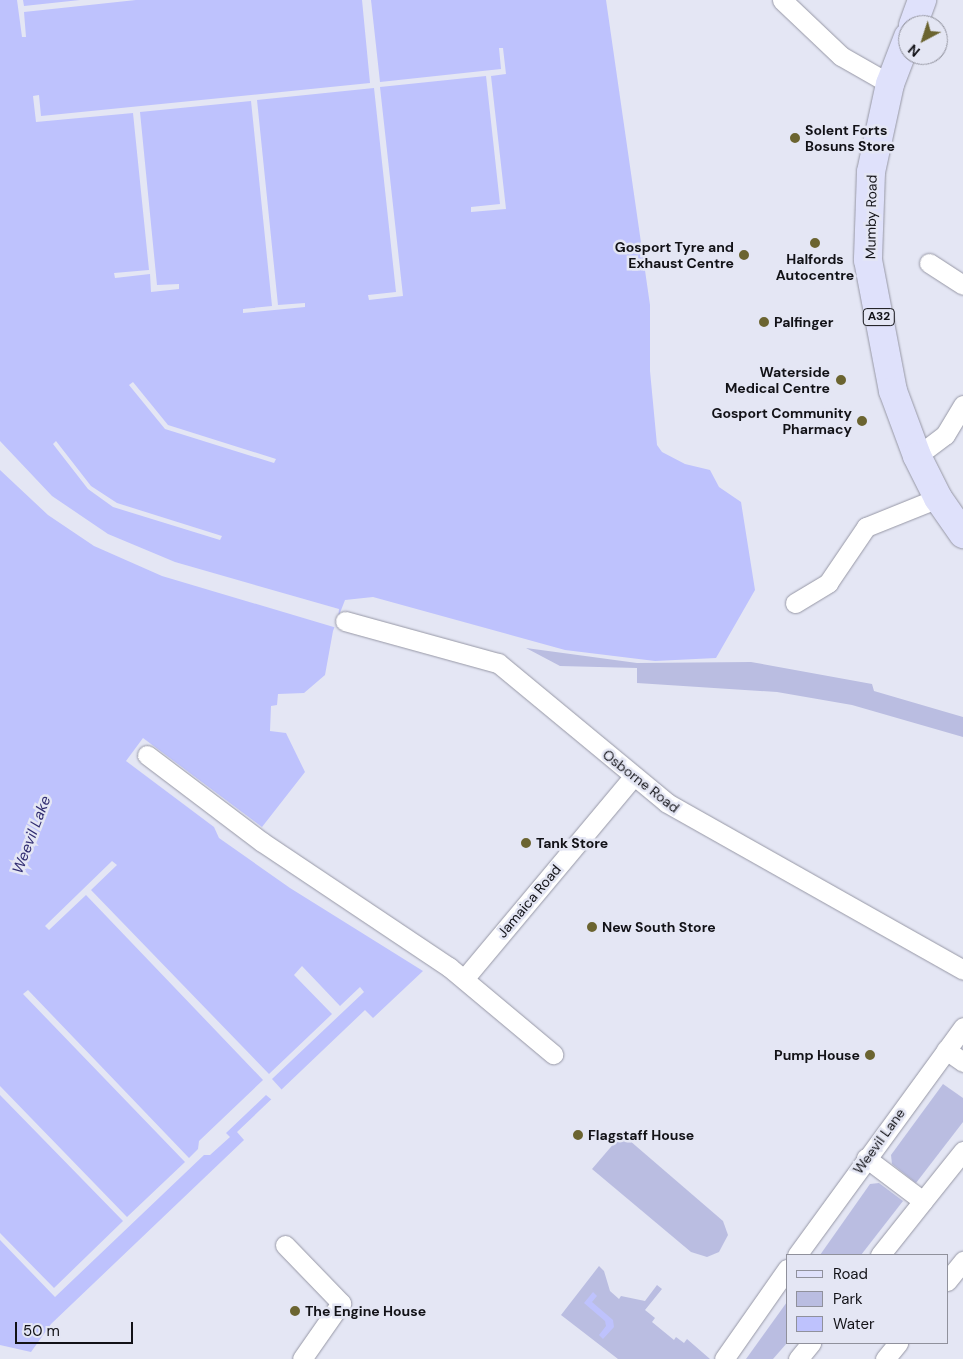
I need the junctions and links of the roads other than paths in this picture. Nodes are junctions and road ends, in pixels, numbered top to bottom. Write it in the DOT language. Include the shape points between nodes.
graph roads {
  1 [pos="782,0"];
  2 [pos="922,0"];
  3 [pos="917,15"];
  4 [pos="898,63"];
  5 [pos="890,84"];
  6 [pos="929,263"];
  7 [pos="963,285"];
  8 [pos="963,405"];
  9 [pos="917,456"];
  10 [pos="938,498"];
  11 [pos="963,534"];
  12 [pos="795,603"];
  13 [pos="345,622"];
  14 [pos="147,755"];
  15 [pos="633,777"];
  16 [pos="963,970"];
  17 [pos="464,979"];
  18 [pos="963,1027"];
  19 [pos="946,1050"];
  20 [pos="553,1054"];
  21 [pos="963,1062"];
  22 [pos="963,1150"];
  23 [pos="866,1158"];
  24 [pos="923,1201"];
  25 [pos="285,1245"];
  26 [pos="798,1254"];
  27 [pos="881,1254"];
  28 [pos="963,1261"];
  29 [pos="786,1270"];
  30 [pos="948,1280"];
  31 [pos="810,1344"];
  32 [pos="897,1344"];
  33 [pos="302,1359"];
  34 [pos="724,1359"];
  35 [pos="798,1359"];
  36 [pos="885,1359"];
  1 -- 5 [label="street" via="841,56"];
  2 -- 3 [label="main road"];
  4 -- 5 [label="main road, Mumby Road / A32"];
  5 -- 9 [label="main road, Mumby Road / A32" via="871,172 868,260 893,391"];
  6 -- 7 [label="street"];
  8 -- 9 [label="street" via="945,436"];
  9 -- 10 [label="main road, Mumby Road / A32"];
  10 -- 11 [label="main road, Mumby Road / A32"];
  10 -- 12 [label="street" via="866,527 828,583"];
  13 -- 15 [label="street, Osborne Road" via="494,660"];
  14 -- 17 [label="street" via="262,842"];
  15 -- 16 [label="street, Osborne Road" via="697,821"];
  15 -- 17 [label="street, Jamaica Road"];
  17 -- 20 [label="street"];
  18 -- 19 [label="street, Weevil Lane"];
  19 -- 21 [label="street"];
  19 -- 23 [label="street, Weevil Lane"];
  22 -- 24 [label="street"];
  23 -- 24 [label="street"];
  23 -- 26 [label="street, Weevil Lane"];
  24 -- 27 [label="street"];
  25 -- 33 [label="street" via="341,1302 335,1316"];
  28 -- 30 [label="street"];
  29 -- 34 [label="street"];
  31 -- 35 [label="street"];
  32 -- 36 [label="street"];
}
